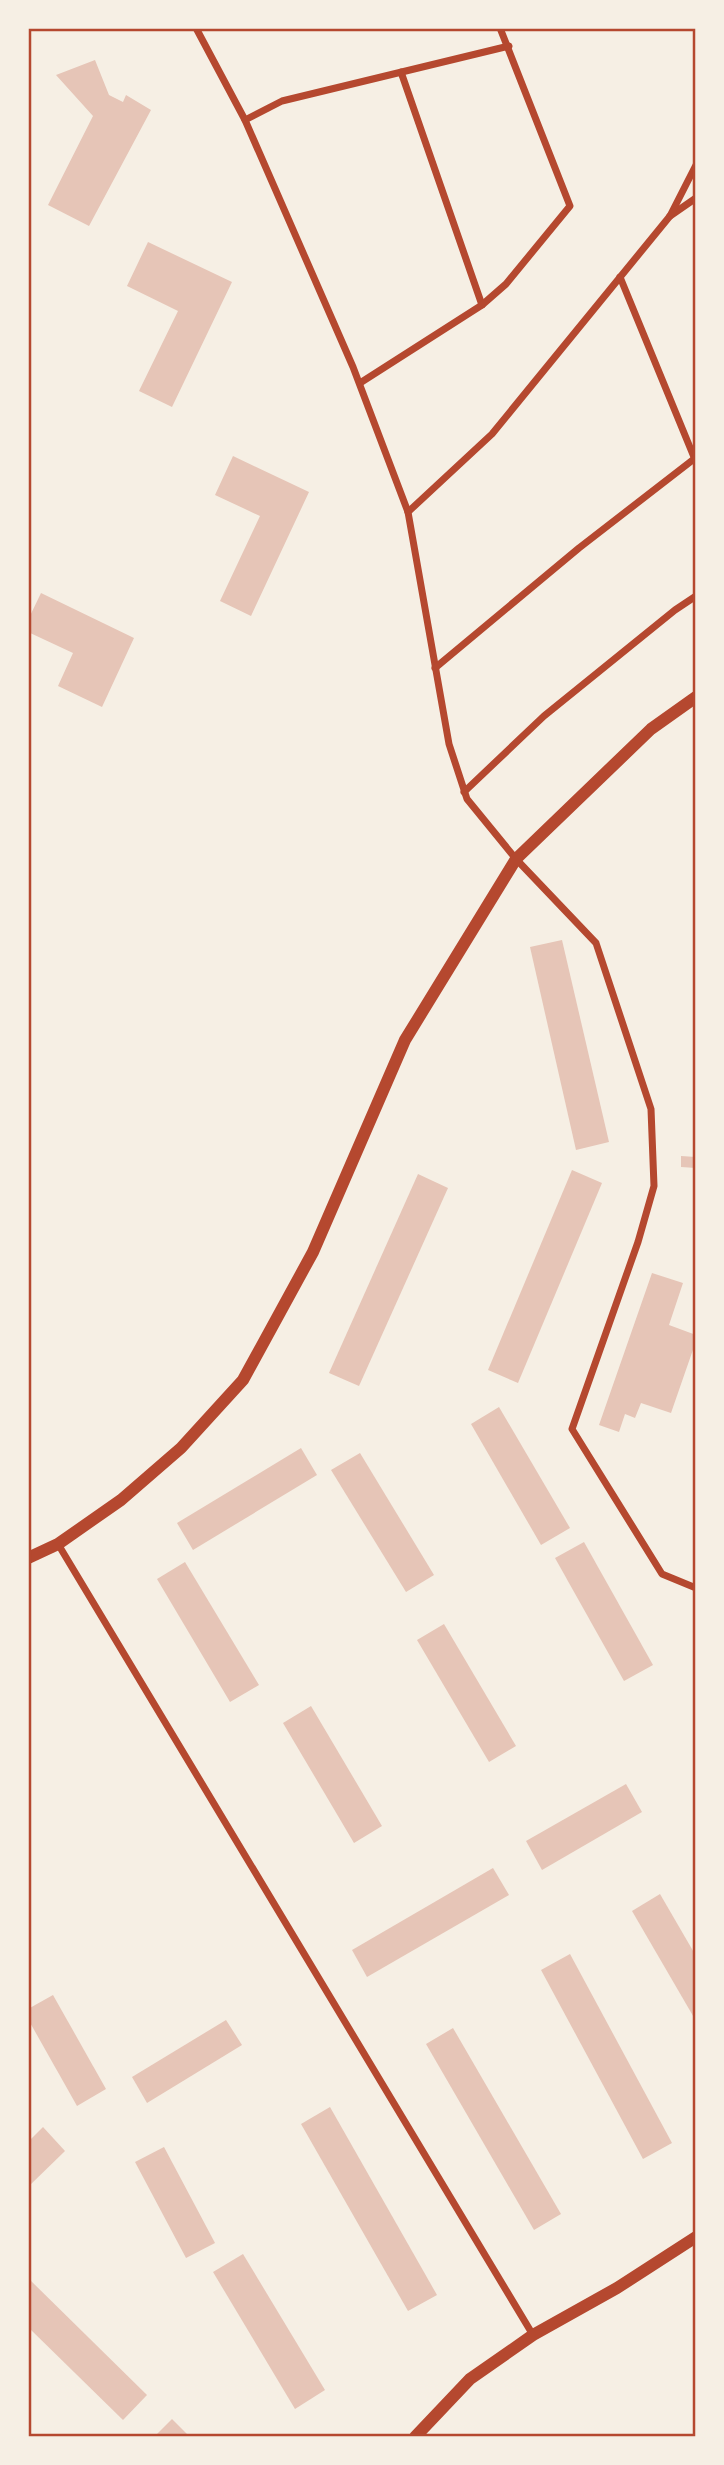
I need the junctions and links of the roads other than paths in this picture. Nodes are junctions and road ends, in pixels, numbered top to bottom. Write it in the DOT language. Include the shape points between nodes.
graph roads {
  1 [pos="196,28"];
  2 [pos="500,28"];
  3 [pos="509,46"];
  4 [pos="401,72"];
  5 [pos="245,120"];
  6 [pos="696,165"];
  7 [pos="696,198"];
  8 [pos="670,216"];
  9 [pos="620,278"];
  10 [pos="482,305"];
  11 [pos="359,383"];
  12 [pos="695,461"];
  13 [pos="408,512"];
  14 [pos="696,596"];
  15 [pos="435,668"];
  16 [pos="696,697"];
  17 [pos="464,792"];
  18 [pos="516,859"];
  19 [pos="58,1544"];
  20 [pos="28,1559"];
  21 [pos="696,1588"];
  22 [pos="696,2237"];
  23 [pos="533,2335"];
  24 [pos="415,2437"];
  1 -- 5 [label="street"];
  2 -- 3 [label="street"];
  3 -- 4 [label="street"];
  3 -- 10 [label="street" via="570,206 506,284"];
  4 -- 5 [label="street" via="282,102"];
  4 -- 10 [label="street"];
  5 -- 11 [label="street"];
  6 -- 8 [label="street"];
  7 -- 8 [label="street"];
  8 -- 9 [label="street"];
  9 -- 12 [label="street"];
  9 -- 13 [label="street" via="492,434"];
  10 -- 11 [label="street"];
  11 -- 13 [label="street"];
  12 -- 15 [label="street" via="579,548"];
  13 -- 15 [label="street"];
  14 -- 17 [label="street" via="544,716"];
  15 -- 17 [label="street" via="449,744"];
  16 -- 18 [label="street" via="651,729"];
  17 -- 18 [label="street"];
  18 -- 19 [label="street" via="405,1040 313,1252 243,1380 181,1448 121,1500"];
  18 -- 21 [label="street" via="596,943 652,1110 654,1186 572,1429 662,1574"];
  19 -- 20 [label="street"];
  19 -- 23 [label="street"];
  22 -- 23 [label="street"];
  23 -- 24 [label="street" via="470,2379"];
}
